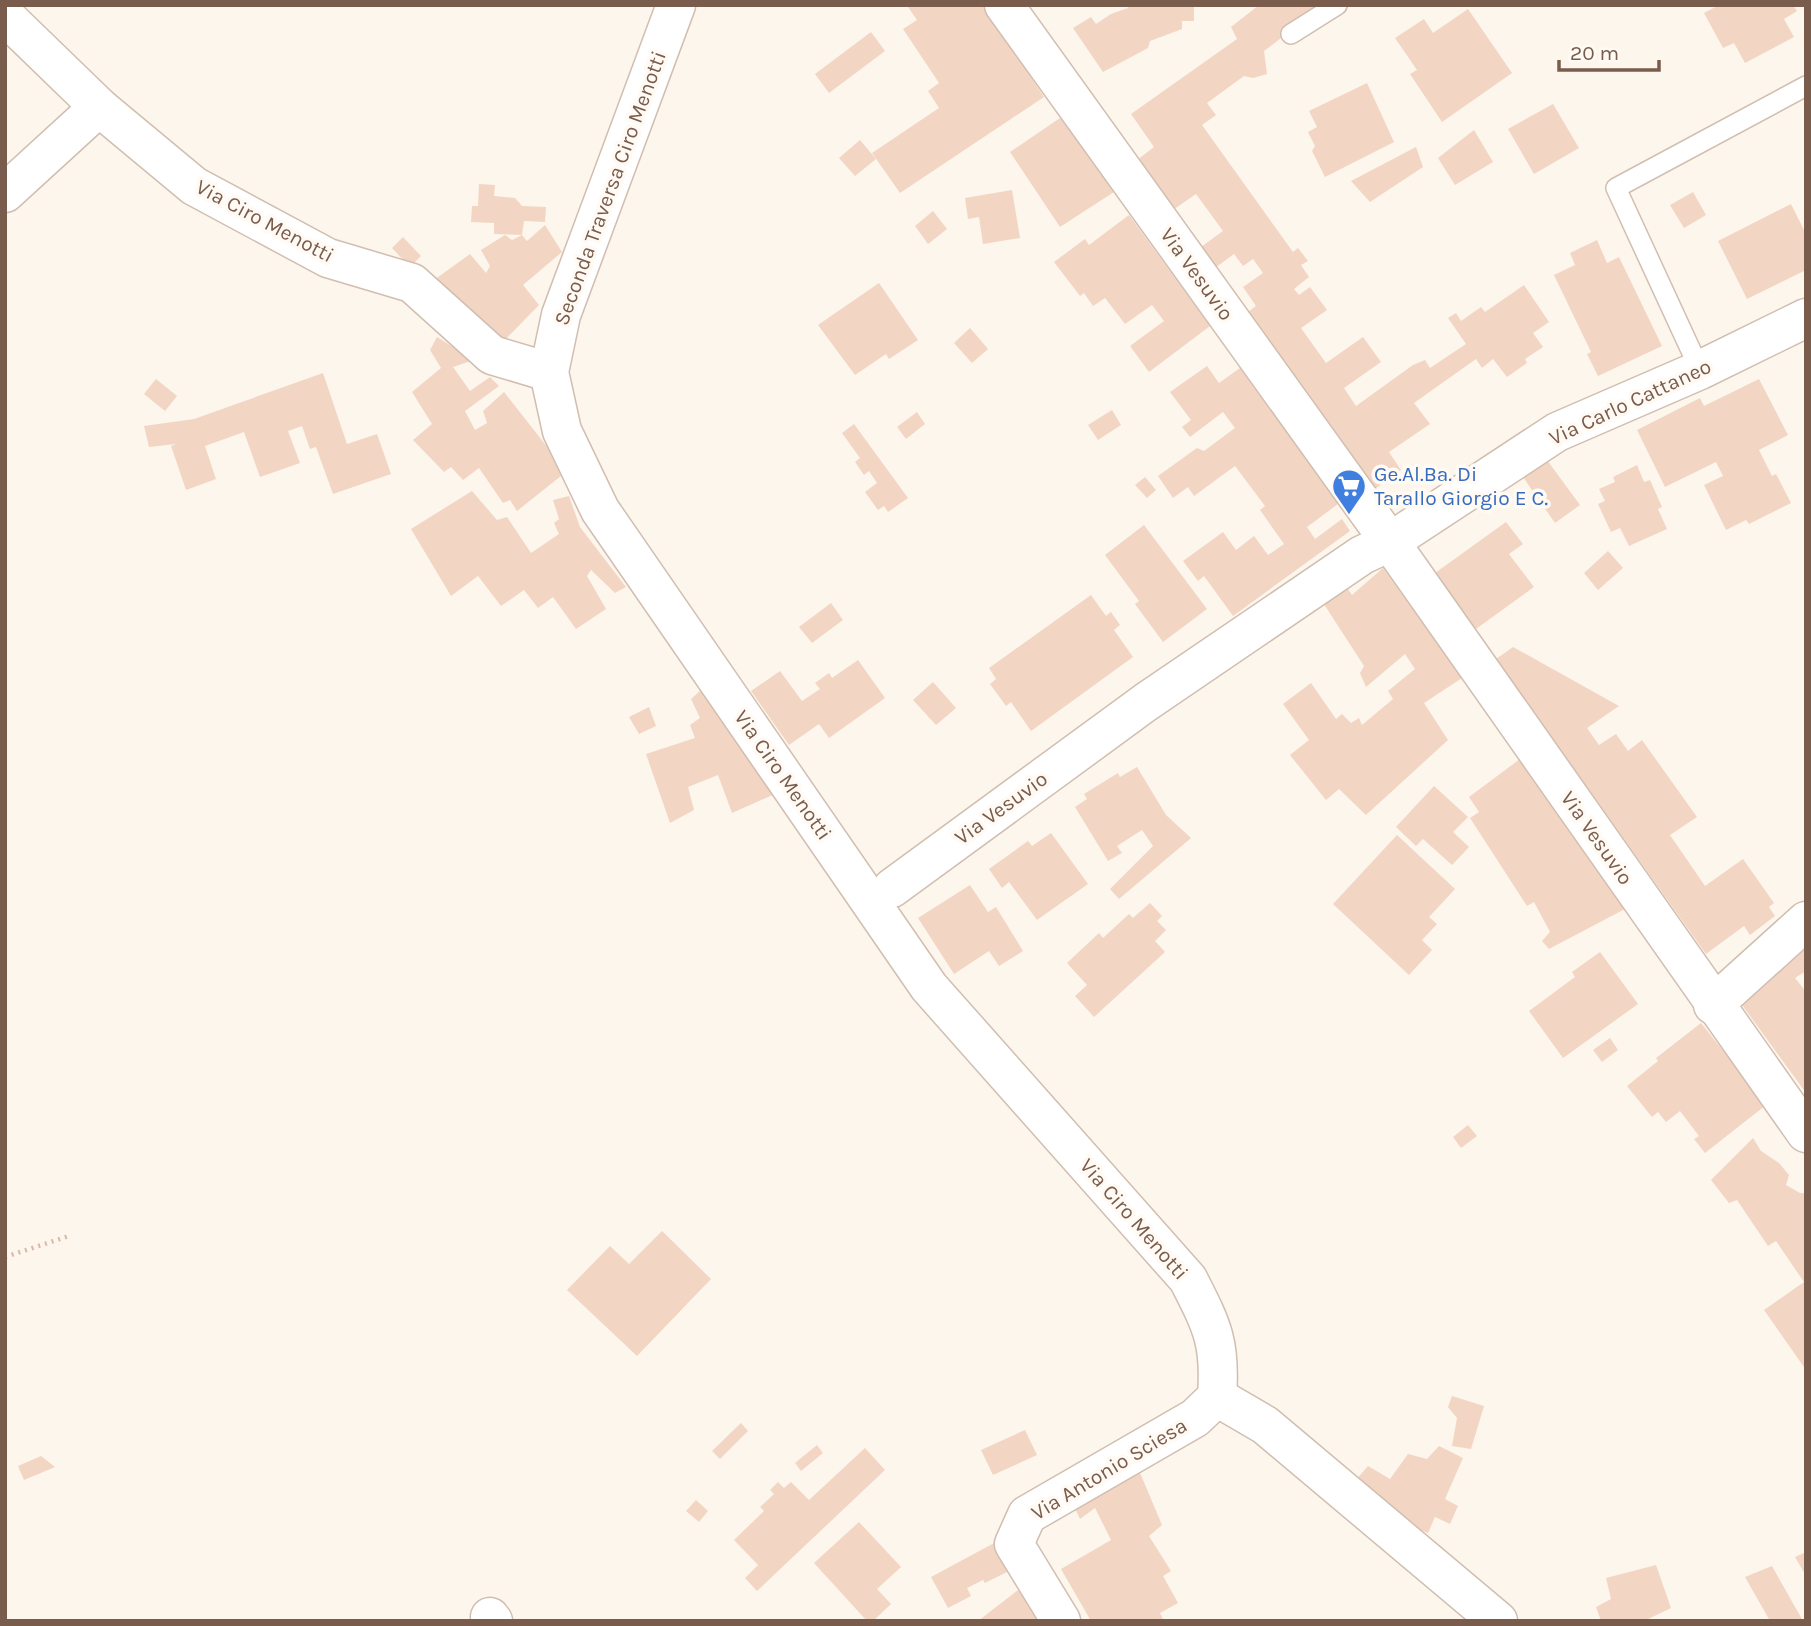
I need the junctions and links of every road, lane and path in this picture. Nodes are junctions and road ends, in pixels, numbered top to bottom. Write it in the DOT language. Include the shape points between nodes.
graph roads {
  1 [pos="677,5"];
  2 [pos="1004,5"];
  3 [pos="1337,5"];
  4 [pos="5,16"];
  5 [pos="1291,34"];
  6 [pos="1806,86"];
  7 [pos="100,107"];
  8 [pos="5,193"];
  9 [pos="1806,318"];
  10 [pos="1700,370"];
  11 [pos="549,372"];
  12 [pos="1390,542"];
  13 [pos="892,888"];
  14 [pos="1806,920"];
  15 [pos="1713,1004"];
  16 [pos="1806,1133"];
  17 [pos="69,1236"];
  18 [pos="5,1257"];
  19 [pos="1217,1397"];
  20 [pos="1061,1621"];
  21 [pos="1497,1621"];
  1 -- 11 [label="street, Seconda Traversa Ciro Menotti" via="561,315"];
  2 -- 12 [label="street, Via Vesuvio"];
  3 -- 5 [label="lane"];
  4 -- 7 [label="street, Via Ciro Menotti"];
  6 -- 10 [label="lane" via="1616,188"];
  7 -- 8 [label="street"];
  7 -- 11 [label="street, Via Ciro Menotti" via="194,186 328,258 412,283 492,355"];
  9 -- 10 [label="street, Via Carlo Cattaneo"];
  10 -- 12 [label="street, Via Carlo Cattaneo" via="1557,432"];
  11 -- 19 [label="street, Via Ciro Menotti" via="562,431 600,510 929,988 1188,1279 1213,1328 1219,1364"];
  12 -- 13 [label="street, Via Vesuvio" via="1362,555 1146,702"];
  12 -- 15 [label="street, Via Vesuvio"];
  14 -- 15 [label="street"];
  15 -- 16 [label="street, Via Vesuvio"];
  17 -- 18 [label="path"];
  19 -- 20 [label="street, Via Antonio Sciesa" via="1195,1418 1027,1515 1014,1544"];
  19 -- 21 [label="street" via="1265,1425"];
}
